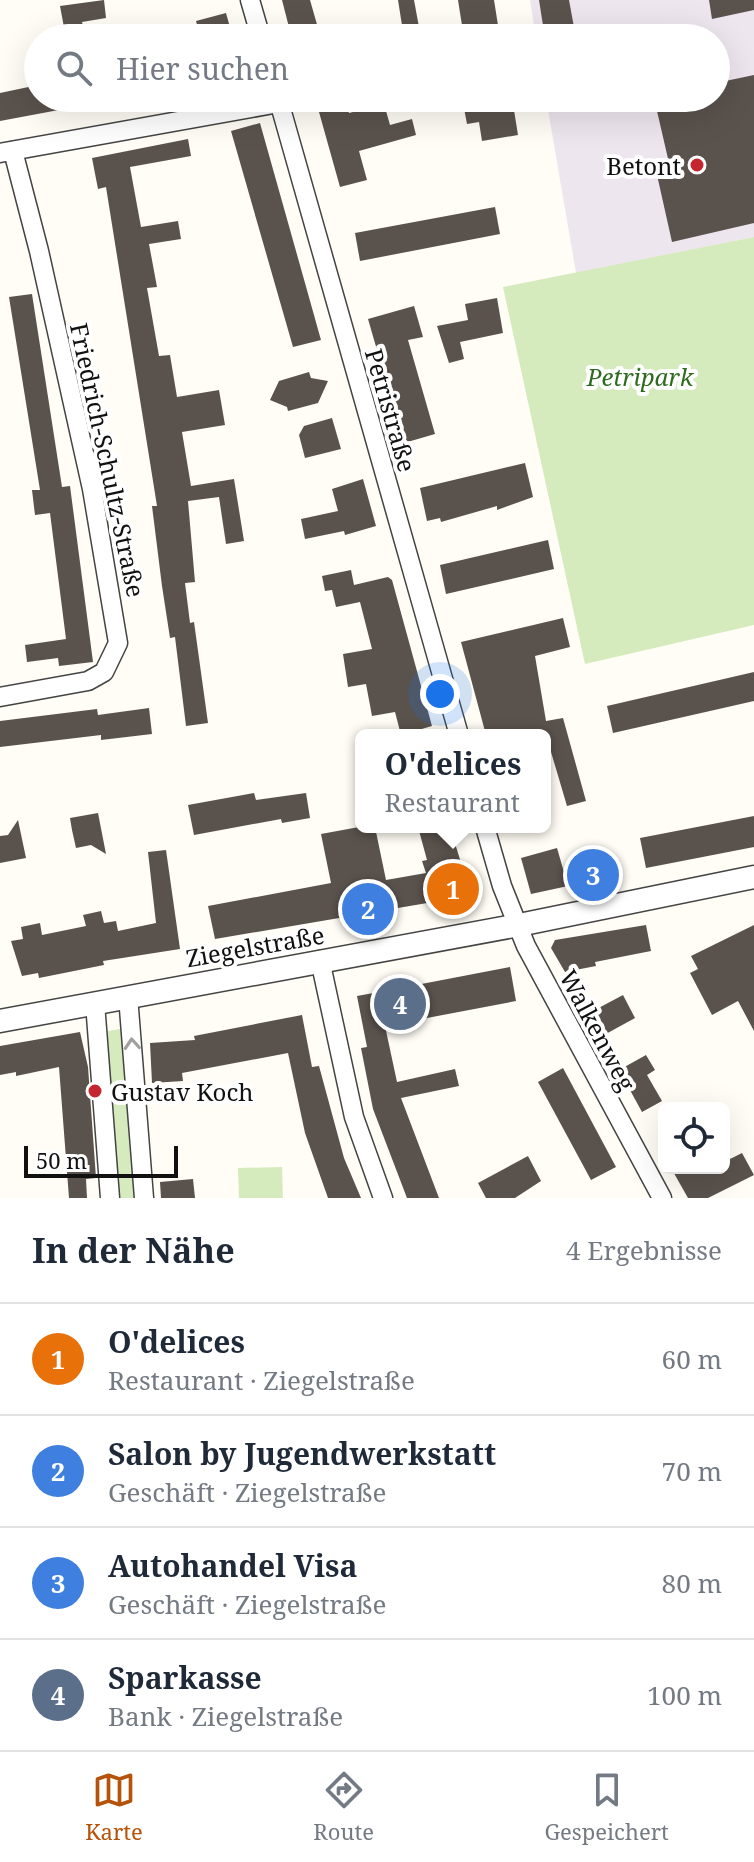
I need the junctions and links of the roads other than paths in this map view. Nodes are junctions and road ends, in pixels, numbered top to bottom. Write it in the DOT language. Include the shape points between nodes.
graph roads {
  1 [pos="250,0"];
  2 [pos="257,24"];
  3 [pos="215,112"];
  4 [pos="281,112"];
  5 [pos="6,152"];
  6 [pos="0,697"];
  7 [pos="457,729"];
  8 [pos="487,833"];
  9 [pos="754,877"];
  10 [pos="519,925"];
  11 [pos="320,960"];
  12 [pos="128,996"];
  13 [pos="95,1003"];
  14 [pos="0,1021"];
  15 [pos="110,1198"];
  16 [pos="144,1198"];
  17 [pos="383,1198"];
  18 [pos="662,1198"];
  1 -- 2 [label="street"];
  3 -- 5 [label="street, Friedrich-Schultz-Straße"];
  4 -- 7 [label="street, Petristraße"];
  5 -- 6 [label="street, Friedrich-Schultz-Straße" via="39,251 92,489 118,643 104,672 88,681"];
  8 -- 10 [label="street"];
  9 -- 10 [label="street, Ziegelstraße"];
  10 -- 11 [label="street, Ziegelstraße"];
  10 -- 18 [label="street, Walkenweg"];
  11 -- 12 [label="street, Ziegelstraße"];
  11 -- 17 [label="street" via="354,1117"];
  12 -- 13 [label="street, Ziegelstraße"];
  16 -- 12 [label="street, one-way"];
  13 -- 14 [label="street, Ziegelstraße"];
  13 -- 15 [label="street"];
}
